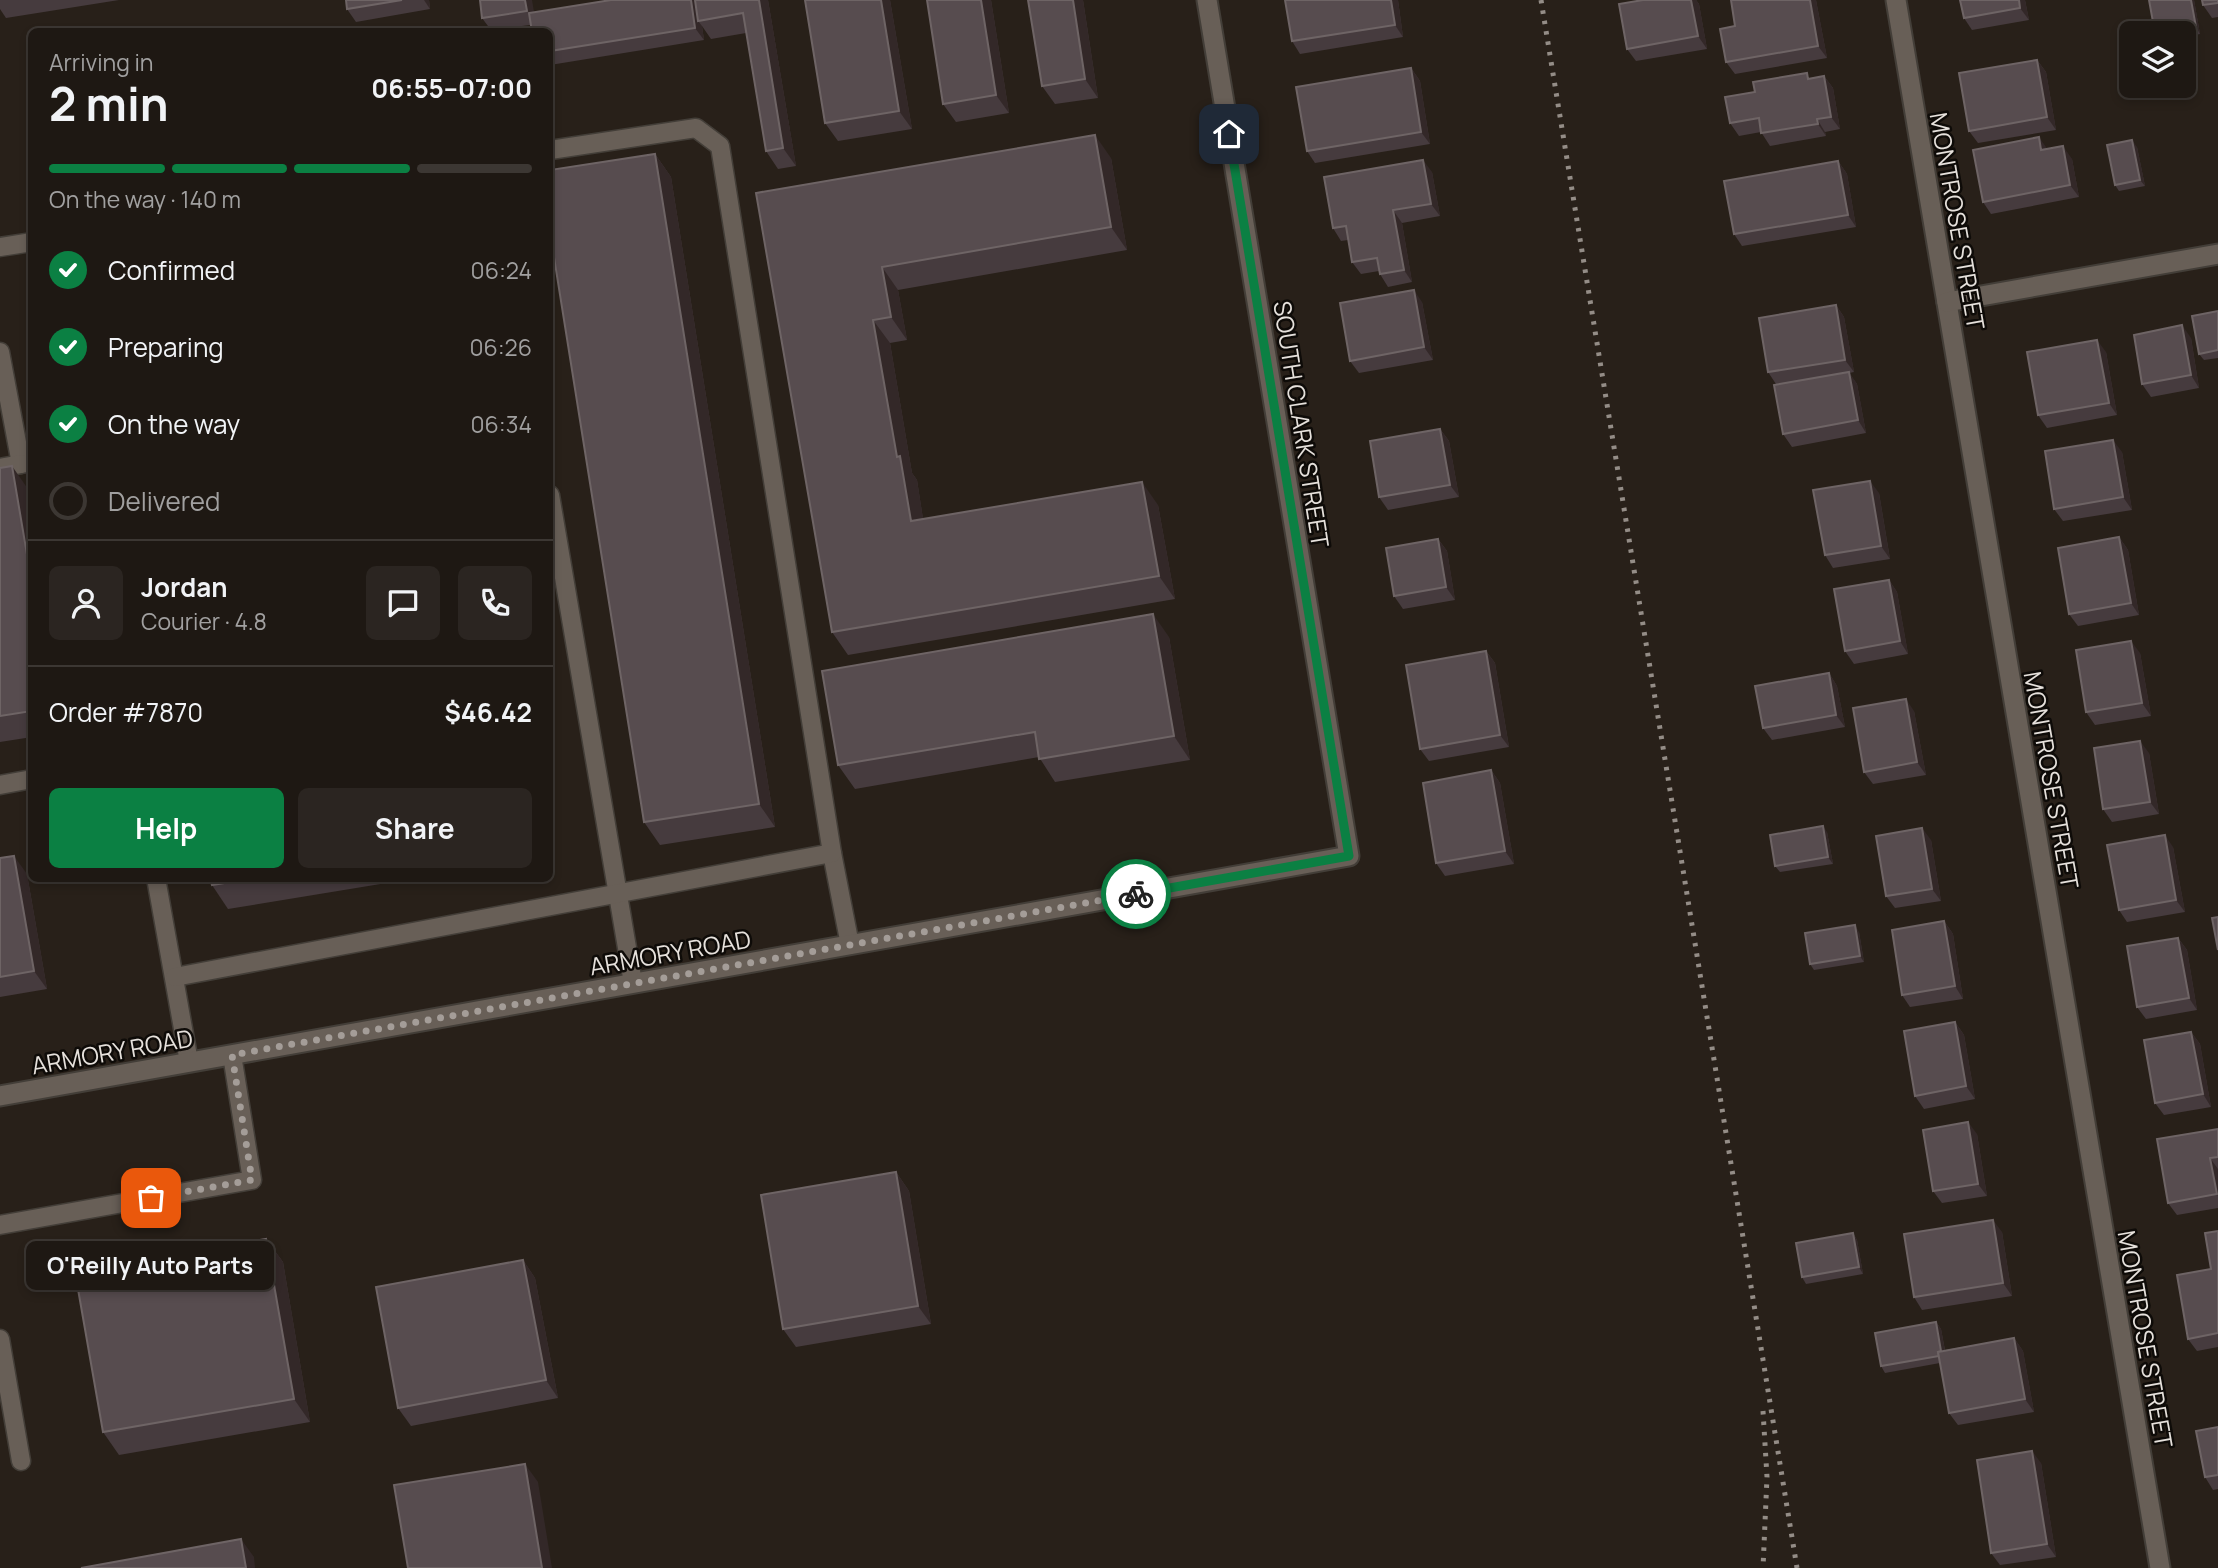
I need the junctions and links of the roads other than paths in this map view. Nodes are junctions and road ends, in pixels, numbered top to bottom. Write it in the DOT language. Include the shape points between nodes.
graph roads {
  1 [pos="1207,0"];
  2 [pos="1896,0"];
  3 [pos="553,150"];
  4 [pos="28,243"];
  5 [pos="0,247"];
  6 [pos="2218,254"];
  7 [pos="1947,302"];
  8 [pos="0,352"];
  9 [pos="7,427"];
  10 [pos="26,463"];
  11 [pos="0,468"];
  12 [pos="553,513"];
  13 [pos="28,780"];
  14 [pos="0,785"];
  15 [pos="832,853"];
  16 [pos="1349,856"];
  17 [pos="157,882"];
  18 [pos="617,893"];
  19 [pos="850,945"];
  20 [pos="175,977"];
  21 [pos="632,983"];
  22 [pos="232,1055"];
  23 [pos="189,1062"];
  24 [pos="0,1096"];
  25 [pos="0,1225"];
  26 [pos="0,1342"];
  27 [pos="21,1461"];
  28 [pos="2160,1568"];
  1 -- 16 [label="street, SOUTH CLARK STREET"];
  2 -- 7 [label="street, MONTROSE STREET"];
  3 -- 15 [label="lane" via="696,128 720,146"];
  4 -- 5 [label="lane"];
  6 -- 7 [label="street"];
  7 -- 28 [label="street, MONTROSE STREET"];
  8 -- 9 [label="lane"];
  9 -- 10 [label="lane"];
  10 -- 11 [label="lane"];
  12 -- 18 [label="lane"];
  13 -- 14 [label="lane"];
  15 -- 18 [label="lane"];
  15 -- 19 [label="lane"];
  16 -- 19 [label="street, ARMORY ROAD"];
  17 -- 20 [label="lane"];
  18 -- 20 [label="lane"];
  18 -- 21 [label="lane"];
  19 -- 21 [label="street, ARMORY ROAD"];
  20 -- 23 [label="lane"];
  21 -- 22 [label="street, ARMORY ROAD"];
  22 -- 23 [label="street, ARMORY ROAD"];
  22 -- 25 [label="lane" via="252,1180"];
  23 -- 24 [label="street, ARMORY ROAD"];
  26 -- 27 [label="lane"];
}
